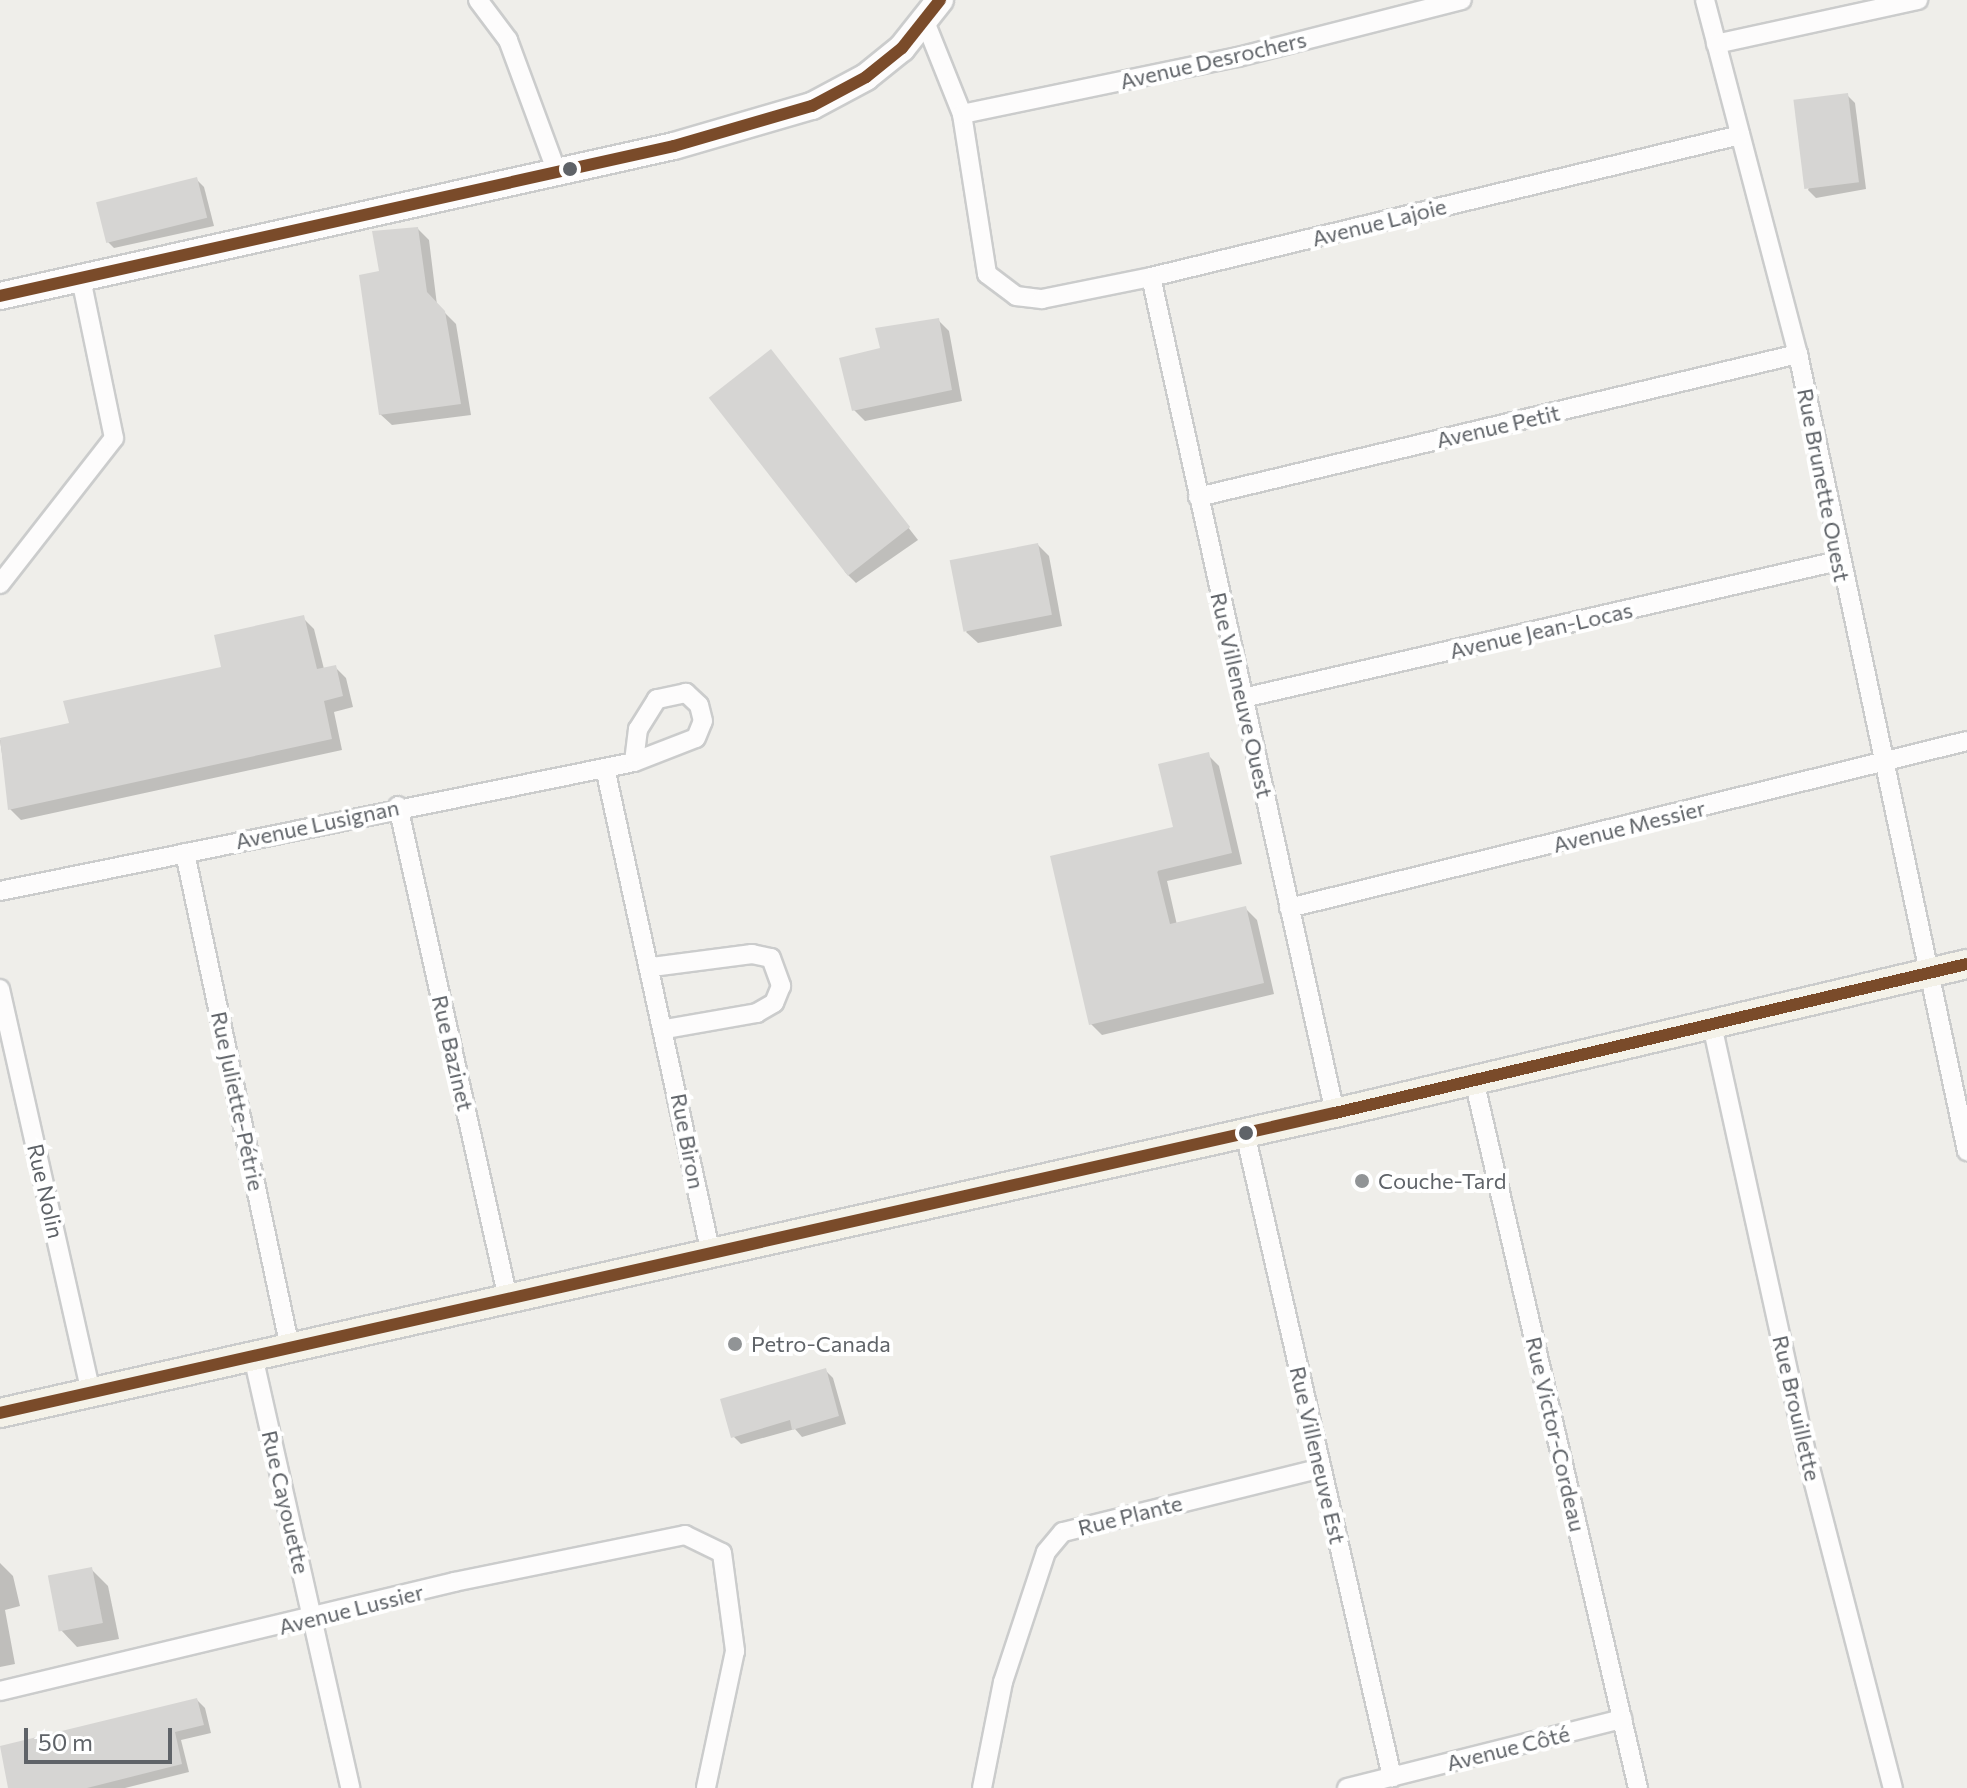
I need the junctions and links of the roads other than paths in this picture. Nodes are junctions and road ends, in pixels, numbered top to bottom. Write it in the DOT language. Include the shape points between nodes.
graph roads {
  1 [pos="478,0"];
  2 [pos="1462,0"];
  3 [pos="1705,0"];
  4 [pos="1918,0"];
  5 [pos="932,10"];
  6 [pos="1716,44"];
  7 [pos="962,114"];
  8 [pos="1740,135"];
  9 [pos="556,170"];
  10 [pos="1151,277"];
  11 [pos="81,278"];
  12 [pos="0,296"];
  13 [pos="1798,354"];
  14 [pos="1198,497"];
  15 [pos="1838,561"];
  16 [pos="0,584"];
  17 [pos="1243,698"];
  18 [pos="1967,741"];
  19 [pos="1881,759"];
  20 [pos="634,762"];
  21 [pos="605,768"];
  22 [pos="398,806"];
  23 [pos="185,853"];
  24 [pos="0,891"];
  25 [pos="1289,908"];
  26 [pos="1967,964"];
  27 [pos="652,967"];
  28 [pos="1926,973"];
  29 [pos="0,989"];
  30 [pos="1712,1025"];
  31 [pos="666,1029"];
  32 [pos="1474,1080"];
  33 [pos="1335,1113"];
  34 [pos="1245,1133"];
  35 [pos="1967,1151"];
  36 [pos="711,1253"];
  37 [pos="508,1299"];
  38 [pos="290,1348"];
  39 [pos="253,1356"];
  40 [pos="91,1393"];
  41 [pos="0,1413"];
  42 [pos="1321,1468"];
  43 [pos="312,1620"];
  44 [pos="0,1691"];
  45 [pos="1622,1719"];
  46 [pos="1392,1777"];
  47 [pos="350,1788"];
  48 [pos="706,1788"];
  49 [pos="982,1788"];
  50 [pos="1347,1788"];
  51 [pos="1638,1788"];
  52 [pos="1893,1788"];
  1 -- 9 [label="street" via="508,40"];
  2 -- 7 [label="street, Avenue Desrochers" via="1238,57"];
  3 -- 6 [label="street, Rue Brunette Ouest"];
  4 -- 6 [label="street"];
  5 -- 7 [label="street"];
  5 -- 9 [label="street" via="902,48 866,77 812,106 674,146"];
  6 -- 8 [label="street, Rue Brunette Ouest"];
  7 -- 10 [label="street, Avenue Lajoie" via="987,274 1016,296 1042,299"];
  8 -- 10 [label="street, Avenue Lajoie"];
  8 -- 13 [label="street, Rue Brunette Ouest"];
  9 -- 11 [label="street"];
  10 -- 14 [label="street, Rue Villeneuve Ouest"];
  11 -- 12 [label="street"];
  11 -- 16 [label="street" via="114,438"];
  13 -- 14 [label="street, Avenue Petit"];
  13 -- 15 [label="street, Rue Brunette Ouest"];
  14 -- 17 [label="street, Rue Villeneuve Ouest"];
  15 -- 17 [label="street, Avenue Jean-Locas"];
  15 -- 19 [label="street, Rue Brunette Ouest"];
  17 -- 25 [label="street, Rue Villeneuve Ouest"];
  18 -- 19 [label="street, Avenue Messier"];
  19 -- 25 [label="street, Avenue Messier" via="1625,829"];
  19 -- 28 [label="street, Rue Brunette Ouest"];
  20 -- 21 [label="street, Avenue Lusignan"];
  21 -- 22 [label="street, Avenue Lusignan"];
  21 -- 27 [label="street, Rue Biron"];
  22 -- 23 [label="street, Avenue Lusignan"];
  22 -- 37 [label="street, Rue Bazinet"];
  23 -- 24 [label="street, Avenue Lusignan"];
  23 -- 38 [label="street, Rue Juliette-Pétrie"];
  25 -- 33 [label="street, Rue Villeneuve Ouest"];
  26 -- 28 [label="main road"];
  27 -- 31 [label="street, Rue Biron"];
  27 -- 31 [label="street" via="752,954 771,958 781,986 774,1003 757,1013"];
  28 -- 30 [label="main road"];
  28 -- 35 [label="street, Rue Brunette Ouest"];
  29 -- 40 [label="street, Rue Nolin"];
  30 -- 32 [label="main road"];
  30 -- 52 [label="street, Rue Brouillette" via="1808,1460"];
  31 -- 36 [label="street, Rue Biron"];
  32 -- 33 [label="main road"];
  32 -- 45 [label="street, Rue Victor-Cordeau"];
  33 -- 34 [label="main road"];
  34 -- 36 [label="main road"];
  34 -- 42 [label="street, Rue Villeneuve Est"];
  36 -- 37 [label="main road"];
  37 -- 38 [label="main road"];
  38 -- 39 [label="main road"];
  39 -- 40 [label="main road"];
  39 -- 43 [label="street, Rue Cayouette"];
  40 -- 41 [label="main road"];
  42 -- 46 [label="street, Rue Villeneuve Est"];
  42 -- 49 [label="street, Rue Plante" via="1063,1532 1046,1552 1003,1682"];
  43 -- 44 [label="street, Avenue Lussier"];
  43 -- 47 [label="street, Rue Cayouette"];
  43 -- 48 [label="street, Avenue Lussier" via="454,1582 685,1535 703,1540 722,1553 735,1651"];
  45 -- 46 [label="street, Avenue Côté"];
  45 -- 51 [label="street, Rue Victor-Cordeau"];
  46 -- 50 [label="street, Avenue Côté"];
}
